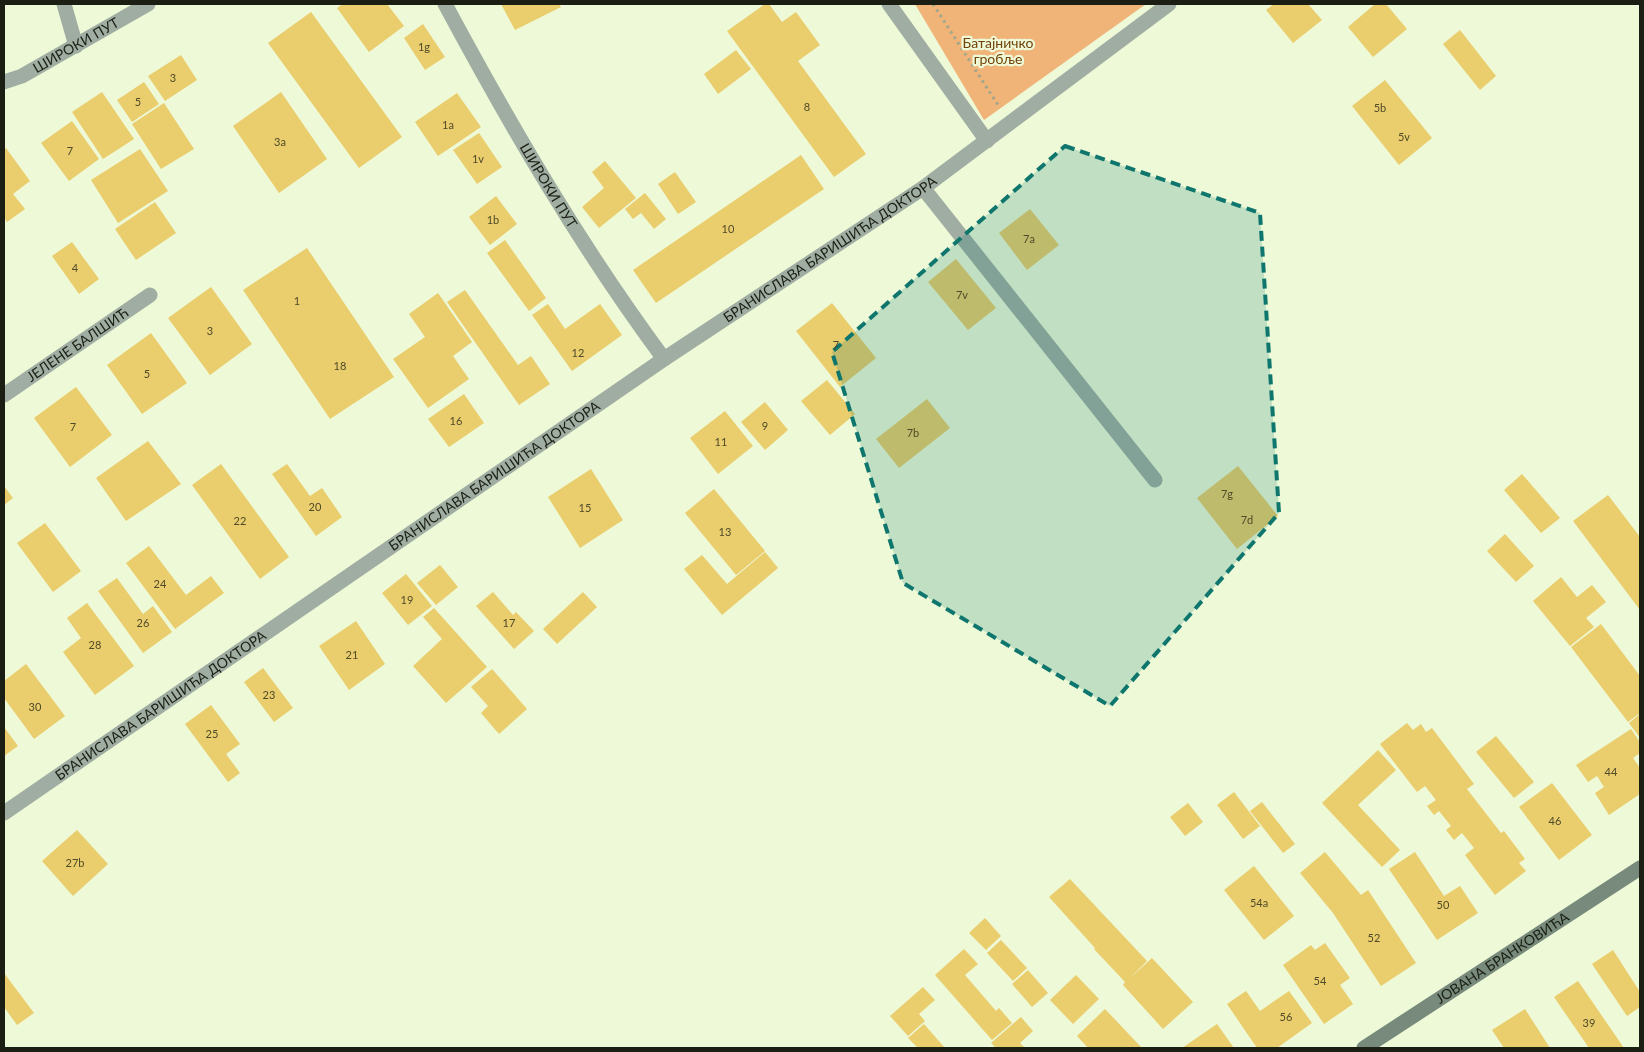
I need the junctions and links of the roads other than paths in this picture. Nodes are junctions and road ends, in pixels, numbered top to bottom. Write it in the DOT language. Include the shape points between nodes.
graph roads {
  1 [pos="64,4"];
  2 [pos="148,4"];
  3 [pos="445,4"];
  4 [pos="889,4"];
  5 [pos="1169,4"];
  6 [pos="76,46"];
  7 [pos="4,82"];
  8 [pos="987,141"];
  9 [pos="923,188"];
  10 [pos="150,295"];
  11 [pos="664,359"];
  12 [pos="4,395"];
  13 [pos="1155,480"];
  14 [pos="4,813"];
  15 [pos="1640,868"];
  16 [pos="1364,1048"];
  1 -- 6 [label="street"];
  2 -- 6 [label="street, ШИРОКИ ПУТ"];
  3 -- 11 [label="street, ШИРОКИ ПУТ" via="492,92 578,237"];
  4 -- 8 [label="street"];
  5 -- 8 [label="street, БРАНИСЛАВА БАРИШИЋА ДОКТОРА"];
  6 -- 7 [label="street, ШИРОКИ ПУТ" via="22,76"];
  8 -- 9 [label="street, БРАНИСЛАВА БАРИШИЋА ДОКТОРА"];
  9 -- 11 [label="street, БРАНИСЛАВА БАРИШИЋА ДОКТОРА"];
  9 -- 13 [label="street"];
  10 -- 12 [label="street, ЈЕЛЕНЕ БАЛШИЋ"];
  11 -- 14 [label="street, БРАНИСЛАВА БАРИШИЋА ДОКТОРА"];
  15 -- 16 [label="main road, ЈОВАНА БРАНКОВИЋА"];
}
